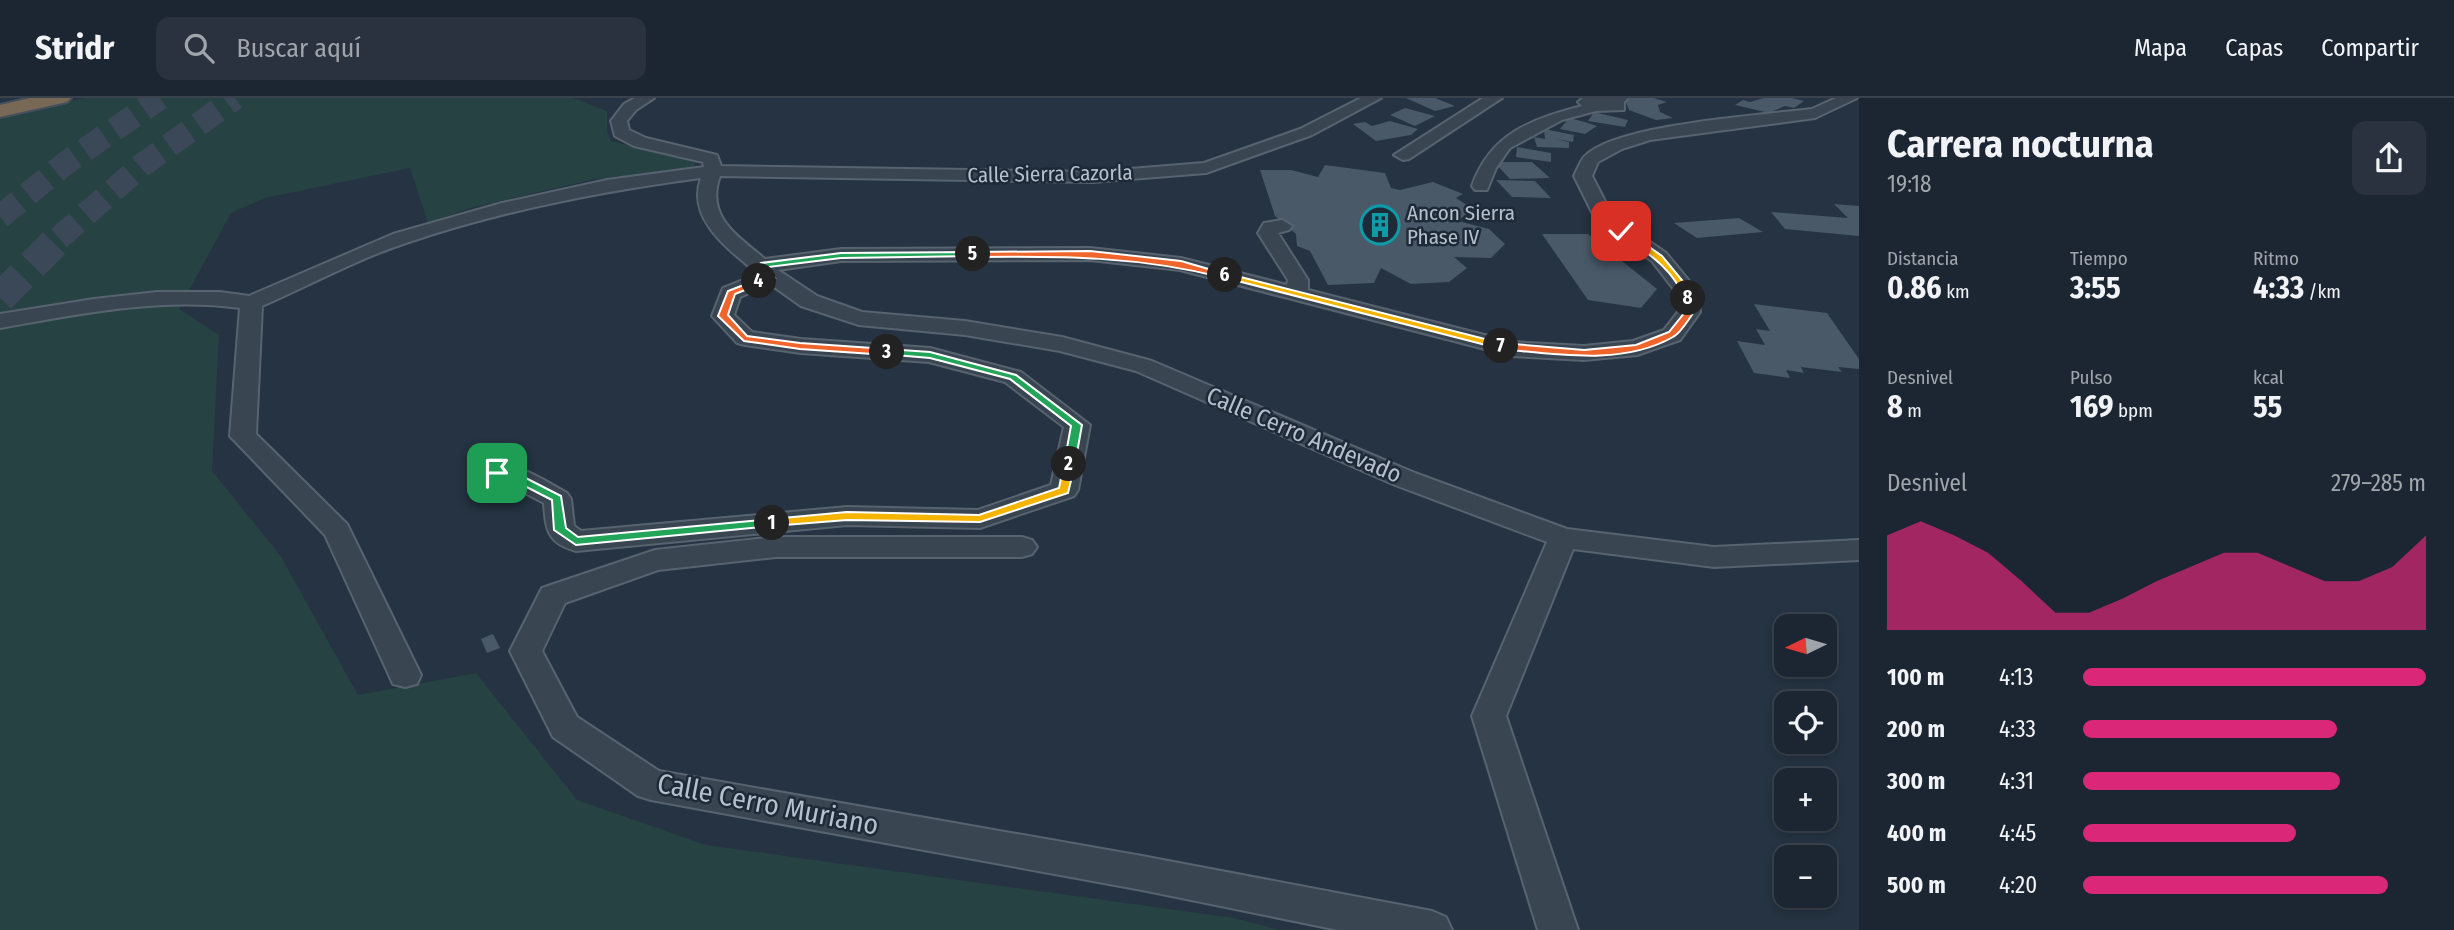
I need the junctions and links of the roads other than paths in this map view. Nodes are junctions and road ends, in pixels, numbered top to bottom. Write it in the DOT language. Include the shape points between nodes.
graph roads {
  1 [pos="44,98"];
  2 [pos="60,98"];
  3 [pos="646,98"];
  4 [pos="1373,98"];
  5 [pos="1494,98"];
  6 [pos="1850,98"];
  7 [pos="1601,102"];
  8 [pos="0,109"];
  9 [pos="1663,133"];
  10 [pos="1403,155"];
  11 [pos="713,171"];
  12 [pos="1481,186"];
  13 [pos="1282,226"];
  14 [pos="767,271"];
  15 [pos="1295,294"];
  16 [pos="251,303"];
  17 [pos="0,321"];
  18 [pos="497,473"];
  19 [pos="1563,538"];
  20 [pos="1022,547"];
  21 [pos="1859,550"];
  22 [pos="405,675"];
  23 [pos="1432,930"];
  24 [pos="1558,930"];
  1 -- 8 [label="highway"];
  2 -- 8 [label="highway"];
  3 -- 11 [label="street" via="630,107 619,121 621,133 710,159"];
  4 -- 11 [label="street, Calle Sierra Cazorla" via="1306,132 1206,168 1093,177"];
  5 -- 10 [label="street"];
  6 -- 9 [label="street" via="1815,113"];
  7 -- 9 [label="street"];
  7 -- 12 [label="street" via="1556,117 1504,144"];
  9 -- 15 [label="street" via="1616,145 1591,159 1583,176 1600,210 1659,257 1687,291 1689,312 1672,334 1637,348 1584,353 1512,349"];
  11 -- 14 [label="street, Calle Cerro Andevado" via="706,204 725,235"];
  11 -- 16 [label="street, Calle Sierra Cazorla" via="607,185 497,210 400,238"];
  13 -- 15 [label="street" via="1270,228 1268,233 1298,281"];
  14 -- 15 [label="street" via="841,255 1090,254 1181,264"];
  14 -- 18 [label="street" via="731,293 723,316 744,338 930,355 1013,377 1077,425 1064,491 980,519 847,516 576,541 560,530 557,499 514,476"];
  14 -- 19 [label="street, Calle Cerro Andevado" via="808,301 859,318 965,328 1062,344 1144,366 1405,479"];
  16 -- 17 [label="street" via="207,297 138,298"];
  16 -- 22 [label="street" via="243,436 337,531"];
  19 -- 21 [label="street, Calle Cerro Andevado" via="1714,557"];
  19 -- 24 [label="street" via="1489,716"];
  20 -- 23 [label="street, Calle Cerro Muriano" via="776,547 655,560 552,596 526,651 565,727 652,785"];
}
